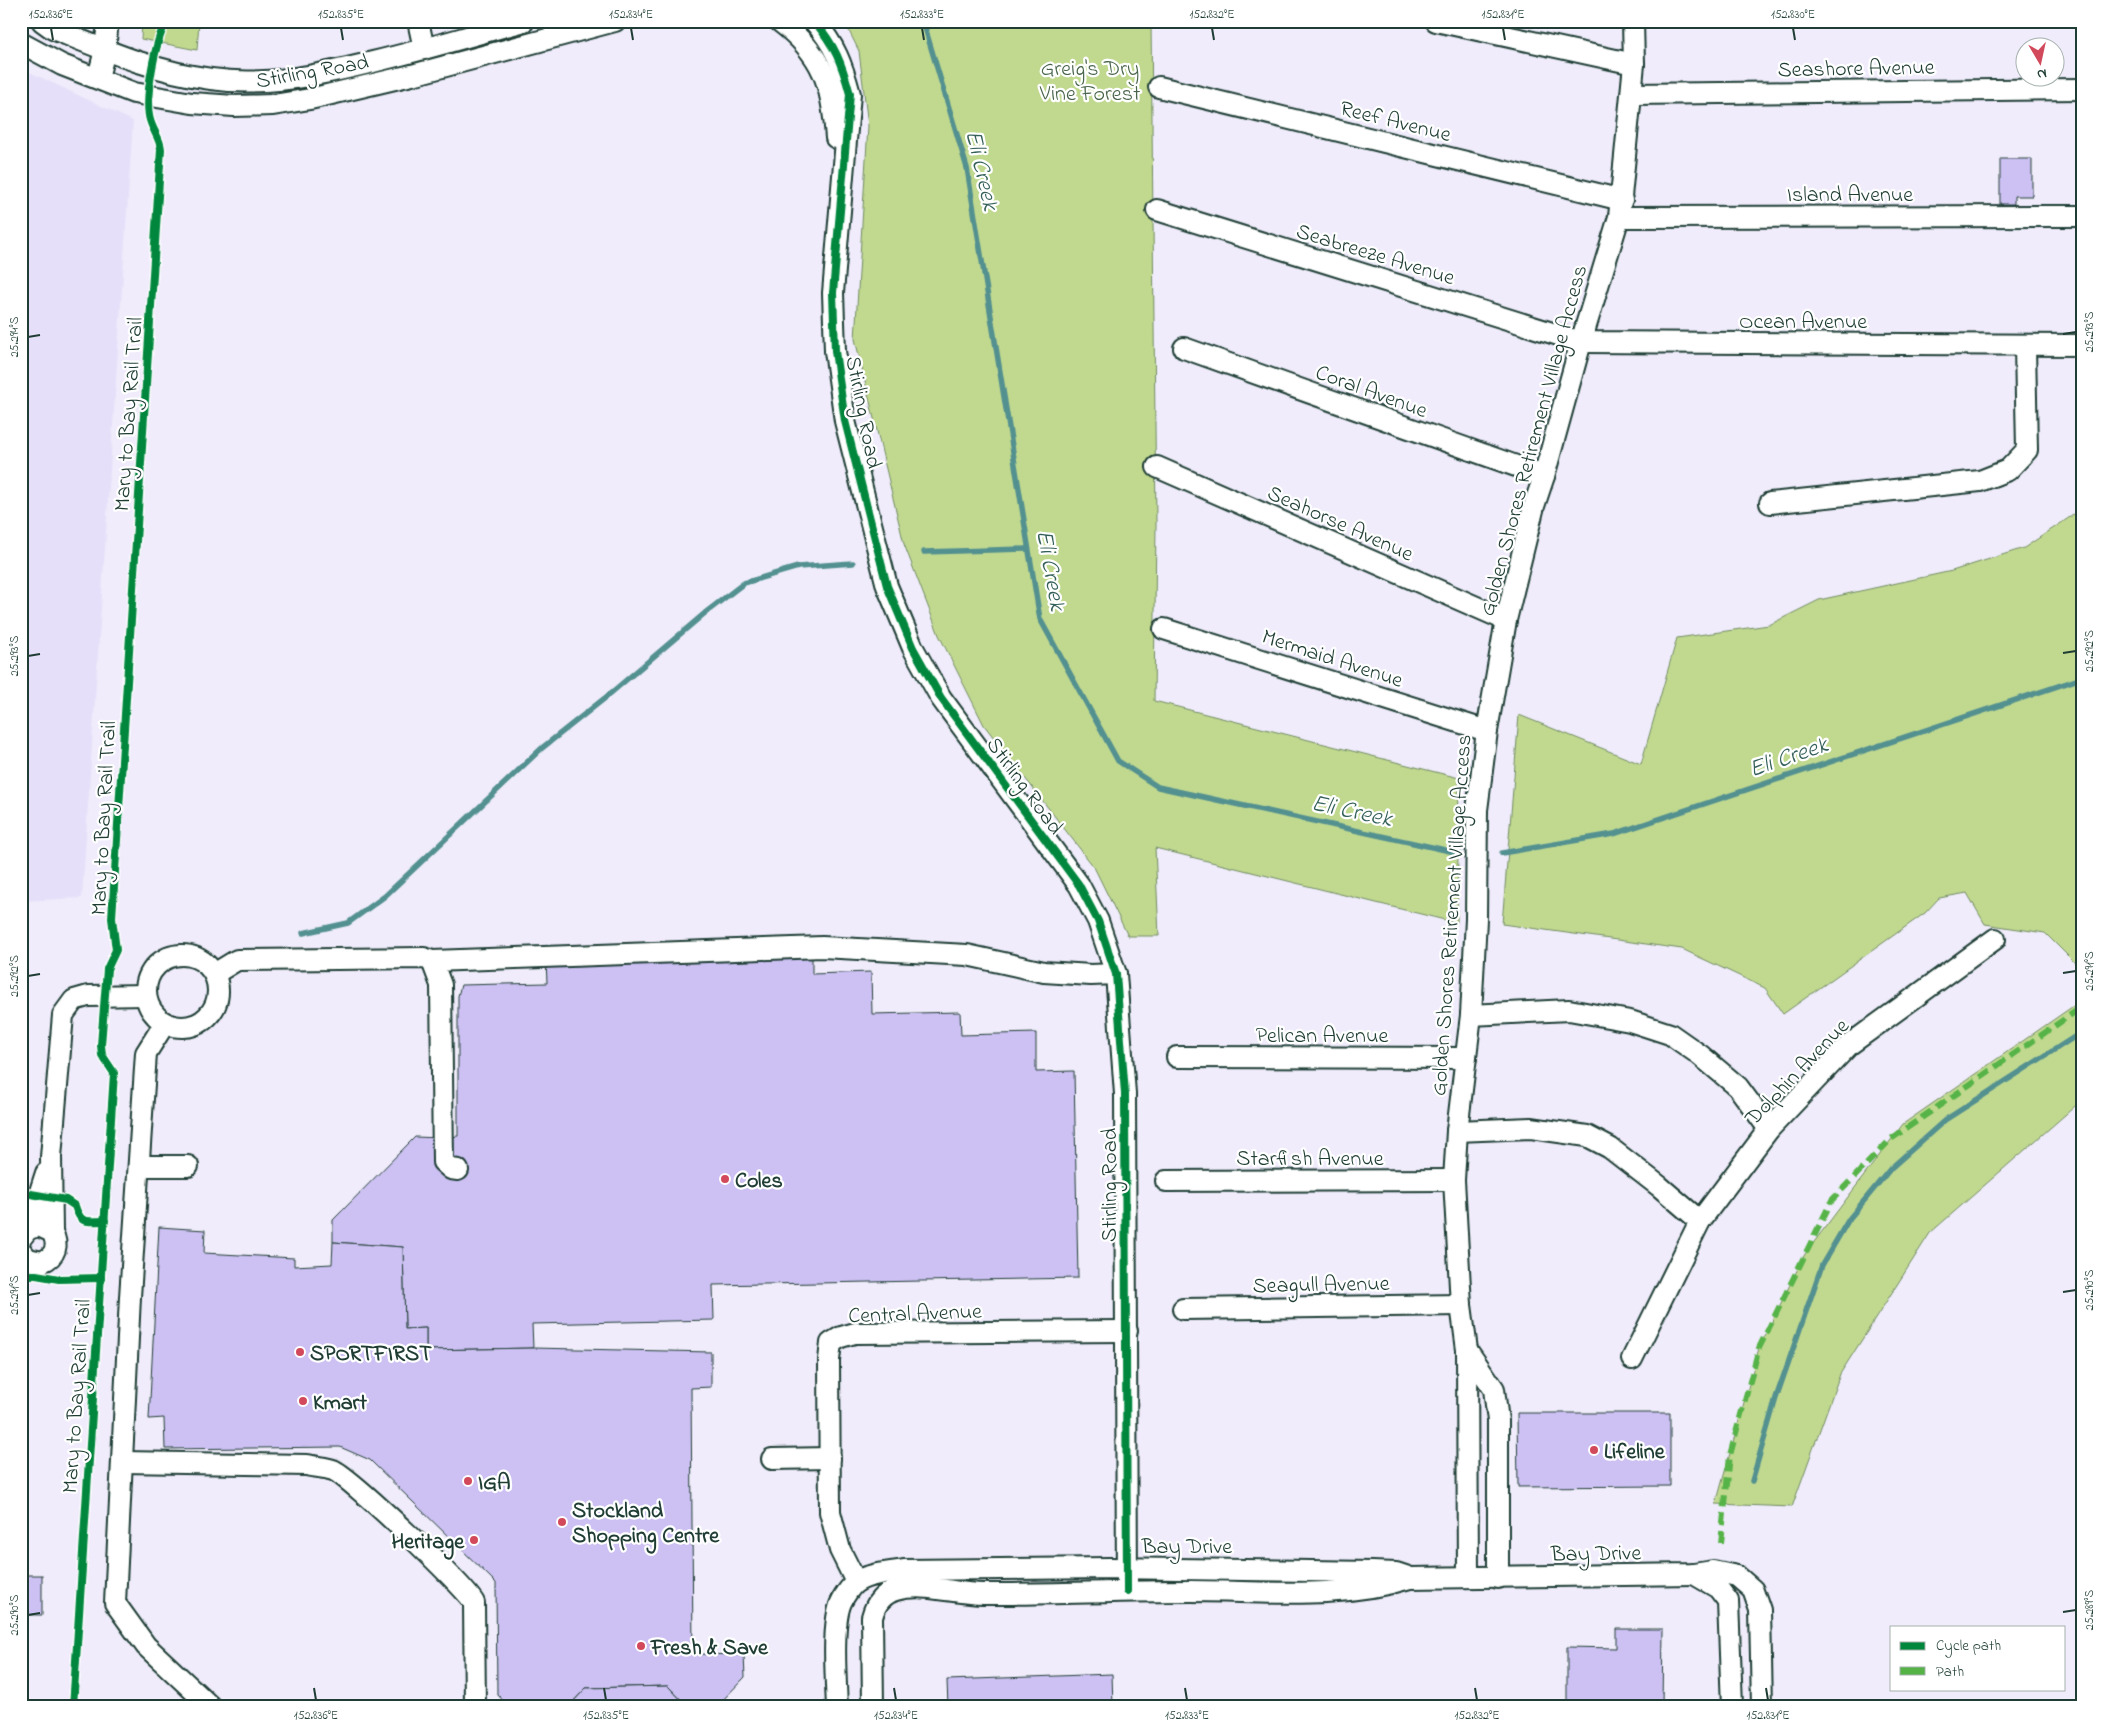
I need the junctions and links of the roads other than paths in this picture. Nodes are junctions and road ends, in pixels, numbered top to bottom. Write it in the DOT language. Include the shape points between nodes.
graph roads {
  1 [pos="42,21"];
  2 [pos="108,21"];
  3 [pos="418,21"];
  4 [pos="524,21"];
  5 [pos="616,21"];
  6 [pos="779,21"];
  7 [pos="814,21"];
  8 [pos="1436,21"];
  9 [pos="1633,21"];
  10 [pos="21,43"];
  11 [pos="424,49"];
  12 [pos="105,50"];
  13 [pos="1634,64"];
  14 [pos="98,78"];
  15 [pos="1159,87"];
  16 [pos="2082,88"];
  17 [pos="1632,94"];
  18 [pos="840,198"];
  19 [pos="1620,208"];
  20 [pos="1157,210"];
  21 [pos="2082,216"];
  22 [pos="1581,342"];
  23 [pos="2025,346"];
  24 [pos="2082,346"];
  25 [pos="1184,348"];
  26 [pos="1157,467"];
  27 [pos="1544,476"];
  28 [pos="1770,503"];
  29 [pos="1506,620"];
  30 [pos="1164,629"];
  31 [pos="1487,730"];
  32 [pos="1995,939"];
  33 [pos="432,961"];
  34 [pos="214,974"];
  35 [pos="1116,974"];
  36 [pos="146,995"];
  37 [pos="1471,1015"];
  38 [pos="165,1023"];
  39 [pos="1177,1057"];
  40 [pos="1466,1058"];
  41 [pos="1769,1128"];
  42 [pos="1457,1131"];
  43 [pos="51,1157"];
  44 [pos="139,1166"];
  45 [pos="188,1166"];
  46 [pos="458,1170"];
  47 [pos="1454,1180"];
  48 [pos="1166,1181"];
  49 [pos="1700,1221"];
  50 [pos="52,1232"];
  51 [pos="23,1242"];
  52 [pos="1461,1305"];
  53 [pos="1183,1309"];
  54 [pos="1127,1331"];
  55 [pos="1467,1350"];
  56 [pos="1632,1359"];
  57 [pos="830,1458"];
  58 [pos="772,1459"];
  59 [pos="122,1462"];
  60 [pos="1126,1568"];
  61 [pos="1694,1574"];
  62 [pos="1468,1577"];
  63 [pos="1410,1578"];
  64 [pos="1498,1578"];
  65 [pos="864,1579"];
  66 [pos="1126,1591"];
  67 [pos="211,1707"];
  68 [pos="475,1707"];
  69 [pos="837,1707"];
  70 [pos="874,1707"];
  71 [pos="1732,1707"];
  72 [pos="1762,1707"];
  1 -- 12 [label="street, Stirling Road" via="52,29"];
  2 -- 12 [label="street"];
  3 -- 11 [label="street"];
  4 -- 11 [label="street, Stirling Road"];
  5 -- 14 [label="street, Stirling Road" via="416,74 273,105 192,103 134,92"];
  6 -- 18 [label="street, Stirling Road" via="817,60 830,89"];
  7 -- 18 [label="street, Stirling Road" via="831,42 843,66 850,94"];
  8 -- 13 [label="street"];
  9 -- 13 [label="street, Golden Shores Retirement Village Access"];
  10 -- 14 [label="street, Stirling Road" via="62,65"];
  11 -- 12 [label="street, Stirling Road" via="328,73 257,81 213,80 181,74"];
  12 -- 14 [label="street"];
  13 -- 17 [label="street, Golden Shores Retirement Village Access"];
  15 -- 19 [label="street, Reef Avenue"];
  16 -- 17 [label="street, Seashore Avenue"];
  17 -- 19 [label="street, Golden Shores Retirement Village Access"];
  18 -- 35 [label="street, Stirling Road" via="833,293 835,352 845,421 887,586 913,648 941,698 1079,885 1098,922"];
  19 -- 21 [label="street, Island Avenue"];
  19 -- 22 [label="street, Golden Shores Retirement Village Access"];
  20 -- 22 [label="street, Seabreeze Avenue"];
  22 -- 23 [label="street, Ocean Avenue"];
  22 -- 27 [label="street, Golden Shores Retirement Village Access"];
  23 -- 24 [label="street, Ocean Avenue"];
  23 -- 28 [label="street" via="2027,450 2008,470 1980,481"];
  25 -- 27 [label="street, Coral Avenue"];
  26 -- 29 [label="street, Seahorse Avenue"];
  27 -- 29 [label="street, Golden Shores Retirement Village Access"];
  29 -- 31 [label="street, Golden Shores Retirement Village Access"];
  30 -- 31 [label="street, Mermaid Avenue"];
  31 -- 37 [label="street, Golden Shores Retirement Village Access" via="1477,810"];
  32 -- 41 [label="street, Dolphin Avenue" via="1848,1045"];
  33 -- 34 [label="street" via="424,958 237,960"];
  33 -- 35 [label="street" via="822,947 967,955 1044,972"];
  33 -- 46 [label="street" via="441,985 442,1162"];
  34 -- 36 [label="street" via="207,964 196,958 172,957 152,971"];
  34 -- 38 [label="street" via="218,997 208,1017 188,1027"];
  35 -- 54 [label="street, Stirling Road" via="1125,1094"];
  36 -- 38 [label="street" via="156,1016"];
  36 -- 43 [label="street" via="88,996 74,1000 63,1015"];
  37 -- 40 [label="street, Golden Shores Retirement Village Access"];
  37 -- 41 [label="street" via="1569,1010 1670,1034 1700,1054 1738,1087"];
  38 -- 44 [label="street" via="146,1053"];
  39 -- 40 [label="street, Pelican Avenue"];
  40 -- 42 [label="street, Golden Shores Retirement Village Access"];
  41 -- 49 [label="street, Dolphin Avenue"];
  42 -- 47 [label="street, Golden Shores Retirement Village Access"];
  42 -- 49 [label="street" via="1531,1128 1586,1136 1610,1148"];
  43 -- 50 [label="street"];
  43 -- 51 [label="street"];
  44 -- 45 [label="street"];
  44 -- 59 [label="street"];
  47 -- 48 [label="street, Starfish Avenue"];
  47 -- 52 [label="street, Golden Shores Retirement Village Access"];
  49 -- 56 [label="street, Dolphin Avenue"];
  50 -- 51 [label="street" via="40,1226"];
  50 -- 51 [label="street" via="56,1246 54,1253 42,1262 28,1259"];
  52 -- 53 [label="street, Seagull Avenue"];
  52 -- 55 [label="street, Golden Shores Retirement Village Access"];
  54 -- 57 [label="street, Central Avenue" via="855,1333 841,1337 831,1343 829,1360"];
  54 -- 60 [label="street, Stirling Road"];
  55 -- 62 [label="street, Golden Shores Retirement Village Access"];
  55 -- 64 [label="street, Golden Shores Retirement Village Access" via="1494,1389 1498,1421"];
  57 -- 58 [label="street"];
  57 -- 65 [label="street, Central Avenue" via="830,1512 834,1534"];
  59 -- 67 [label="street" via="115,1603 146,1646"];
  59 -- 68 [label="street" via="307,1465 335,1470 471,1597 474,1603"];
  60 -- 63 [label="street, Bay Drive" via="1372,1572 1396,1573"];
  60 -- 65 [label="street, Bay Drive" via="904,1570"];
  60 -- 66 [label="street, Stirling Road"];
  61 -- 64 [label="street, Bay Drive"];
  61 -- 71 [label="street" via="1718,1588 1728,1601"];
  61 -- 72 [label="street, Bay Drive" via="1713,1571 1738,1576 1753,1590 1760,1610"];
  62 -- 63 [label="street, Bay Drive"];
  62 -- 64 [label="street, Bay Drive"];
  63 -- 66 [label="street, Bay Drive" via="1384,1586 1331,1592"];
  65 -- 69 [label="street" via="840,1604 837,1620"];
  66 -- 70 [label="street, Bay Drive" via="980,1594 911,1588 895,1590 883,1597 872,1617"];
}
